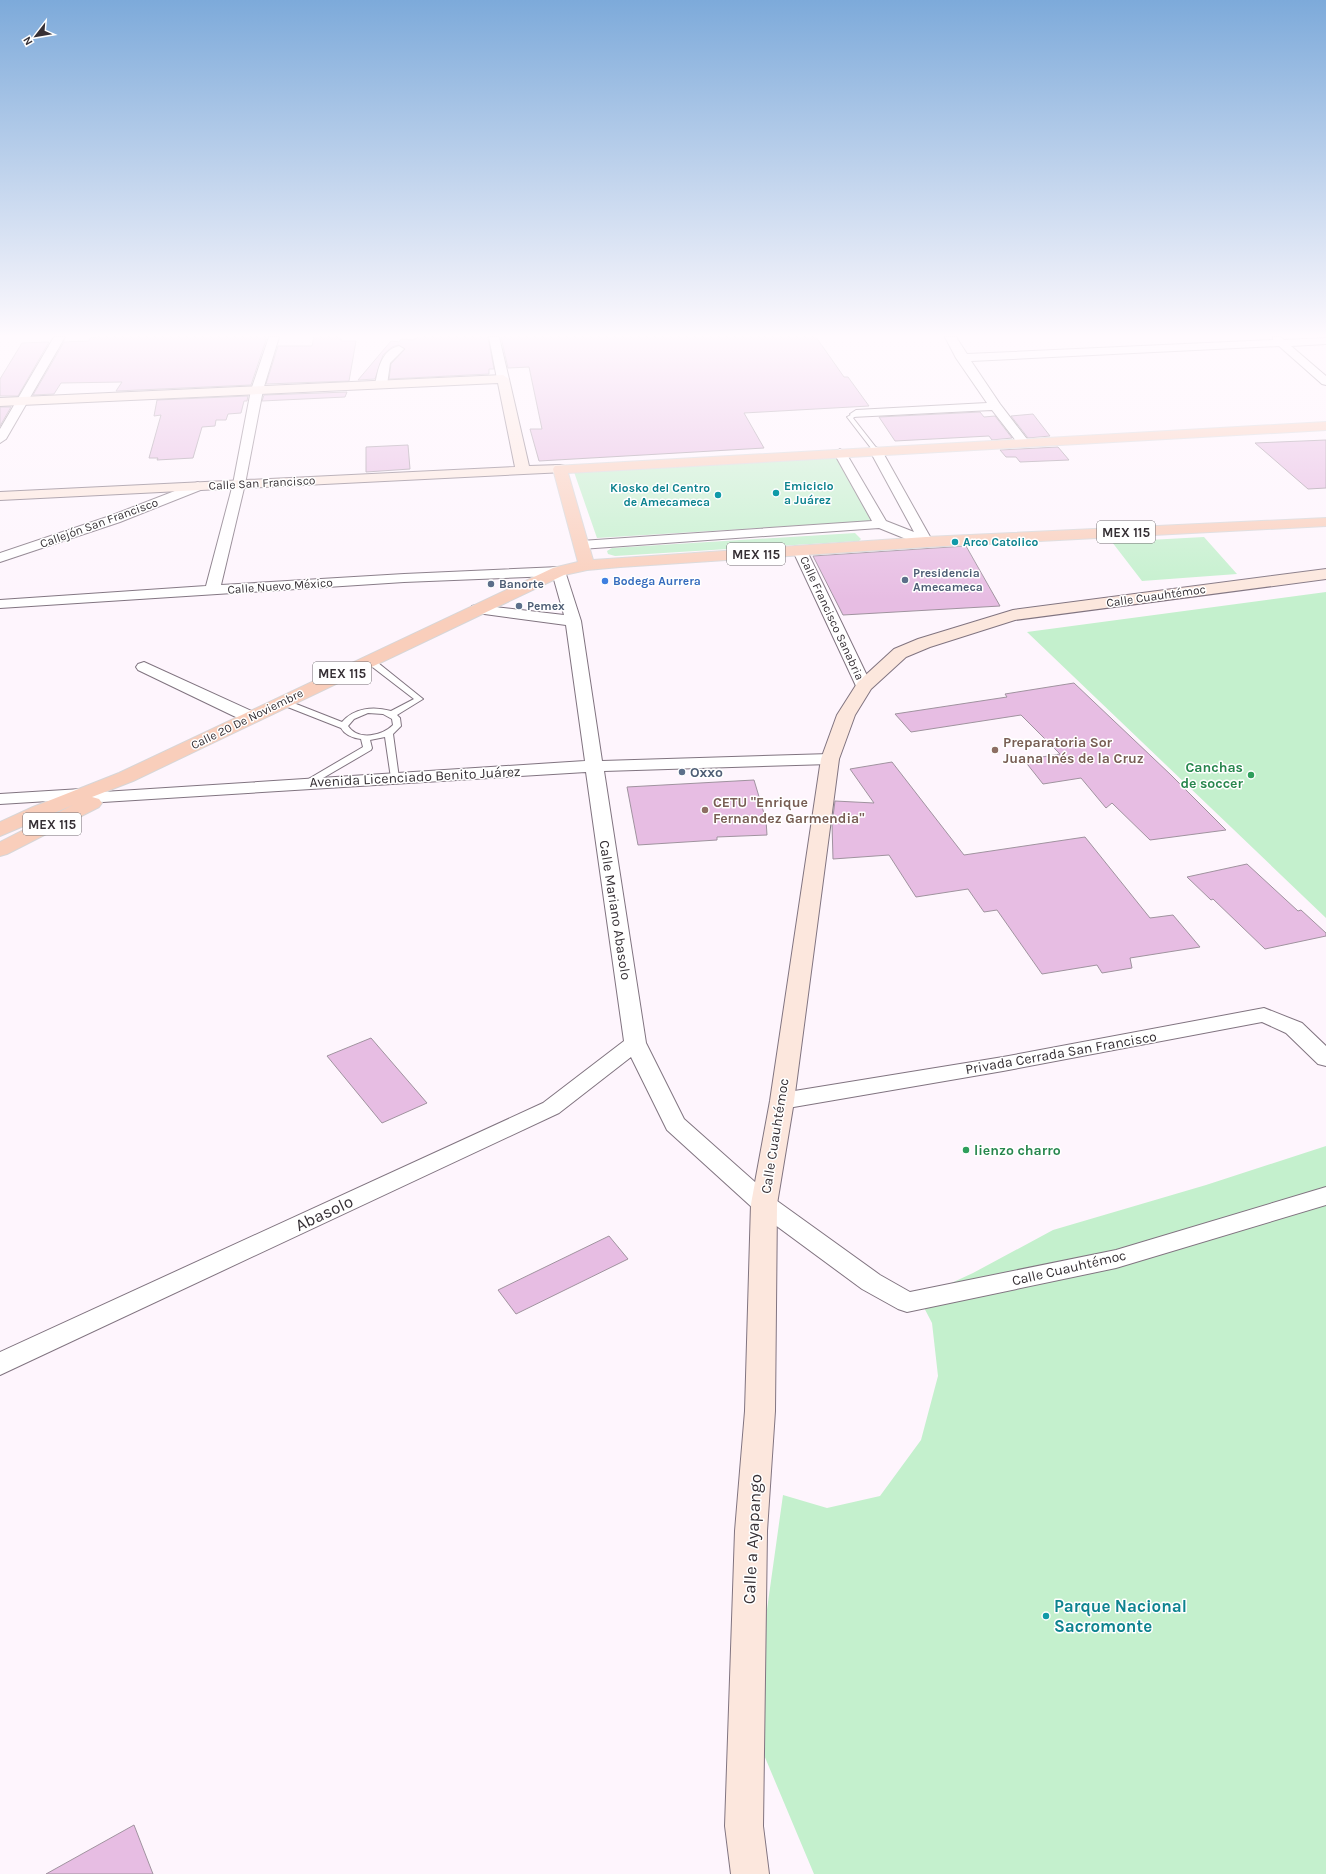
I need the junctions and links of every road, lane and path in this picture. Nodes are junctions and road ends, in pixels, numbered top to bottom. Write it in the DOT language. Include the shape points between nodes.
graph roads {
  1 [pos="9,424"];
  2 [pos="250,424"];
  3 [pos="513,424"];
  4 [pos="857,424"];
  5 [pos="1009,424"];
  6 [pos="1326,426"];
  7 [pos="0,439"];
  8 [pos="1024,443"];
  9 [pos="876,451"];
  10 [pos="840,453"];
  11 [pos="560,469"];
  12 [pos="523,471"];
  13 [pos="239,484"];
  14 [pos="198,486"];
  15 [pos="0,496"];
  16 [pos="1326,522"];
  17 [pos="881,524"];
  18 [pos="926,542"];
  19 [pos="581,545"];
  20 [pos="800,551"];
  21 [pos="0,558"];
  22 [pos="587,565"];
  23 [pos="559,571"];
  24 [pos="1326,574"];
  25 [pos="1326,584"];
  26 [pos="212,591"];
  27 [pos="1190,597"];
  28 [pos="0,604"];
  29 [pos="477,609"];
  30 [pos="573,621"];
  31 [pos="369,660"];
  32 [pos="144,667"];
  33 [pos="864,686"];
  34 [pos="283,702"];
  35 [pos="392,714"];
  36 [pos="250,717"];
  37 [pos="344,726"];
  38 [pos="389,733"];
  39 [pos="365,738"];
  40 [pos="830,759"];
  41 [pos="593,766"];
  42 [pos="126,777"];
  43 [pos="395,778"];
  44 [pos="308,783"];
  45 [pos="81,794"];
  46 [pos="103,797"];
  47 [pos="0,799"];
  48 [pos="0,830"];
  49 [pos="0,850"];
  50 [pos="635,1043"];
  51 [pos="1326,1059"];
  52 [pos="782,1101"];
  53 [pos="1326,1196"];
  54 [pos="764,1204"];
  55 [pos="0,1364"];
  56 [pos="750,1874"];
  1 -- 7 [label="street"];
  2 -- 13 [label="street"];
  3 -- 12 [label="main road"];
  4 -- 9 [label="lane"];
  5 -- 8 [label="street"];
  6 -- 8 [label="main road"];
  8 -- 9 [label="main road"];
  9 -- 10 [label="main road"];
  9 -- 18 [label="street"];
  10 -- 11 [label="main road"];
  10 -- 17 [label="street"];
  11 -- 12 [label="main road"];
  11 -- 19 [label="main road"];
  12 -- 13 [label="main road, Calle San Francisco"];
  13 -- 14 [label="main road, Calle San Francisco"];
  13 -- 26 [label="street"];
  14 -- 15 [label="main road, Calle San Francisco"];
  14 -- 21 [label="street, Callejón San Francisco" via="115,519"];
  16 -- 18 [label="main road, MEX 115"];
  17 -- 18 [label="street"];
  17 -- 19 [label="street"];
  18 -- 20 [label="main road, MEX 115"];
  19 -- 22 [label="main road"];
  20 -- 22 [label="main road, MEX 115"];
  20 -- 33 [label="street, Calle Francisco Sanabria"];
  22 -- 23 [label="main road, Calle 20 De Noviembre / MEX 115"];
  23 -- 26 [label="street, Calle Nuevo México"];
  23 -- 29 [label="main road, Calle 20 De Noviembre / MEX 115"];
  23 -- 30 [label="street, Calle Mariano Abasolo"];
  24 -- 27 [label="main road, Calle Cuauhtémoc"];
  25 -- 27 [label="main road, Calle Cuauhtémoc"];
  26 -- 28 [label="street, Calle Nuevo México"];
  27 -- 33 [label="main road, Calle Cuauhtémoc" via="1025,625 988,625 924,643 900,653"];
  29 -- 30 [label="street"];
  29 -- 31 [label="main road, Calle 20 De Noviembre / MEX 115"];
  30 -- 41 [label="street, Calle Mariano Abasolo"];
  31 -- 34 [label="main road, Calle 20 De Noviembre / MEX 115"];
  31 -- 35 [label="lane" via="419,699"];
  32 -- 36 [label="street"];
  33 -- 40 [label="main road, Calle Cuauhtémoc" via="846,715"];
  34 -- 36 [label="main road, Calle 20 De Noviembre / MEX 115"];
  34 -- 37 [label="lane"];
  35 -- 37 [label="lane" via="376,711 358,714 351,717"];
  35 -- 38 [label="lane" via="398,722"];
  36 -- 42 [label="main road, Calle 20 De Noviembre / MEX 115"];
  37 -- 39 [label="lane" via="350,734"];
  38 -- 39 [label="lane"];
  38 -- 43 [label="lane"];
  39 -- 44 [label="lane" via="368,748"];
  40 -- 41 [label="street, Avenida Licenciado Benito Juárez"];
  40 -- 52 [label="main road, Calle Cuauhtémoc"];
  41 -- 43 [label="street, Avenida Licenciado Benito Juárez"];
  41 -- 50 [label="street, Calle Mariano Abasolo"];
  42 -- 45 [label="main road, Calle 20 De Noviembre / MEX 115"];
  42 -- 46 [label="main road, Calle 20 De Noviembre / MEX 115"];
  43 -- 44 [label="street, Avenida Licenciado Benito Juárez"];
  44 -- 46 [label="street, Avenida Licenciado Benito Juárez"];
  45 -- 46 [label="street, Avenida Licenciado Benito Juárez"];
  45 -- 47 [label="street, Avenida Licenciado Benito Juárez"];
  45 -- 48 [label="main road, Calle 20 De Noviembre / MEX 115"];
  46 -- 49 [label="main road, Calle 20 De Noviembre / MEX 115"];
  50 -- 54 [label="street, Calle Mariano Abasolo" via="675,1124"];
  50 -- 55 [label="street, Abasolo" via="550,1108"];
  51 -- 52 [label="street, Privada Cerrada San Francisco" via="1294,1028 1264,1015 1003,1064"];
  52 -- 54 [label="main road, Calle Cuauhtémoc"];
  53 -- 54 [label="street, Calle Cuauhtémoc" via="1116,1259 907,1302 870,1282"];
  54 -- 56 [label="main road, Calle a Ayapango" via="760,1411 751,1531 744,1826"];
}
